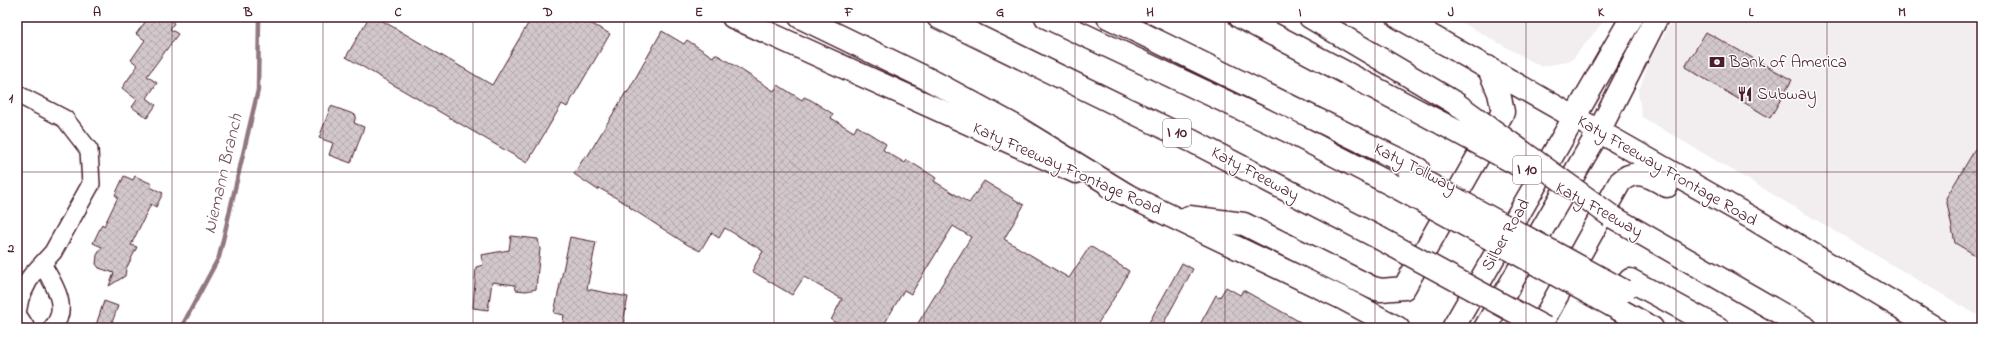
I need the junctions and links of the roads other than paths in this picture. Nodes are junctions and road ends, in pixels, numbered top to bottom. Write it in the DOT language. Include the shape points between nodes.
graph roads {
  1 [pos="733,17"];
  2 [pos="800,17"];
  3 [pos="938,17"];
  4 [pos="1046,17"];
  5 [pos="1108,17"];
  6 [pos="1240,17"];
  7 [pos="1310,17"];
  8 [pos="1398,17"];
  9 [pos="1632,17"];
  10 [pos="1657,17"];
  11 [pos="1488,67"];
  12 [pos="17,94"];
  13 [pos="1574,117"];
  14 [pos="1599,132"];
  15 [pos="1409,177"];
  16 [pos="1127,195"];
  17 [pos="1168,215"];
  18 [pos="1611,216"];
  19 [pos="42,264"];
  20 [pos="1622,292"];
  21 [pos="1877,293"];
  22 [pos="17,313"];
  23 [pos="26,328"];
  24 [pos="52,328"];
  25 [pos="1398,328"];
  26 [pos="1453,328"];
  27 [pos="1485,328"];
  28 [pos="1539,328"];
  29 [pos="1545,328"];
  30 [pos="1652,328"];
  31 [pos="1687,328"];
  32 [pos="1718,328"];
  33 [pos="1806,328"];
  34 [pos="1935,328"];
  1 -- 16 [label="main road, Katy Freeway Frontage Road"];
  2 -- 16 [label="main road" via="930,80 1013,125"];
  3 -- 29 [label="main road, Katy Freeway / I 10, bridge" via="1192,141"];
  4 -- 15 [label="main road" via="1279,127"];
  5 -- 15 [label="main road, Katy Tollway" via="1178,51"];
  6 -- 18 [label="main road, Katy Freeway / I 10, bridge"];
  7 -- 18 [label="main road, bridge" via="1455,103"];
  8 -- 11 [label="main road, Katy Freeway Frontage Road"];
  9 -- 13 [label="main road, Silber Road"];
  10 -- 14 [label="main road, Silber Road"];
  11 -- 13 [label="main road, Katy Freeway Frontage Road"];
  11 -- 17 [label="main road" via="1499,93 1503,112 1404,288 1373,288 1244,224"];
  12 -- 19 [label="street" via="65,119 89,150 91,184 53,252"];
  13 -- 14 [label="main road, Katy Freeway Frontage Road"];
  13 -- 26 [label="main road, Silber Road"];
  14 -- 21 [label="main road, Katy Freeway Frontage Road" via="1757,221"];
  14 -- 27 [label="main road, Silber Road"];
  15 -- 20 [label="main road, bridge"];
  15 -- 20 [label="main road, Katy Tollway"];
  16 -- 17 [label="main road, Katy Freeway Frontage Road"];
  17 -- 25 [label="main road, Katy Freeway Frontage Road" via="1342,298"];
  18 -- 33 [label="main road, Katy Freeway / I 10"];
  19 -- 22 [label="street" via="31,276"];
  19 -- 24 [label="street" via="57,290 62,309 58,322"];
  20 -- 30 [label="main road"];
  20 -- 31 [label="main road"];
  20 -- 32 [label="main road, Katy Tollway"];
  21 -- 28 [label="main road" via="1753,235 1651,177 1634,174 1626,176 1620,182"];
  21 -- 34 [label="main road, Katy Freeway Frontage Road"];
  22 -- 23 [label="street"];
}
